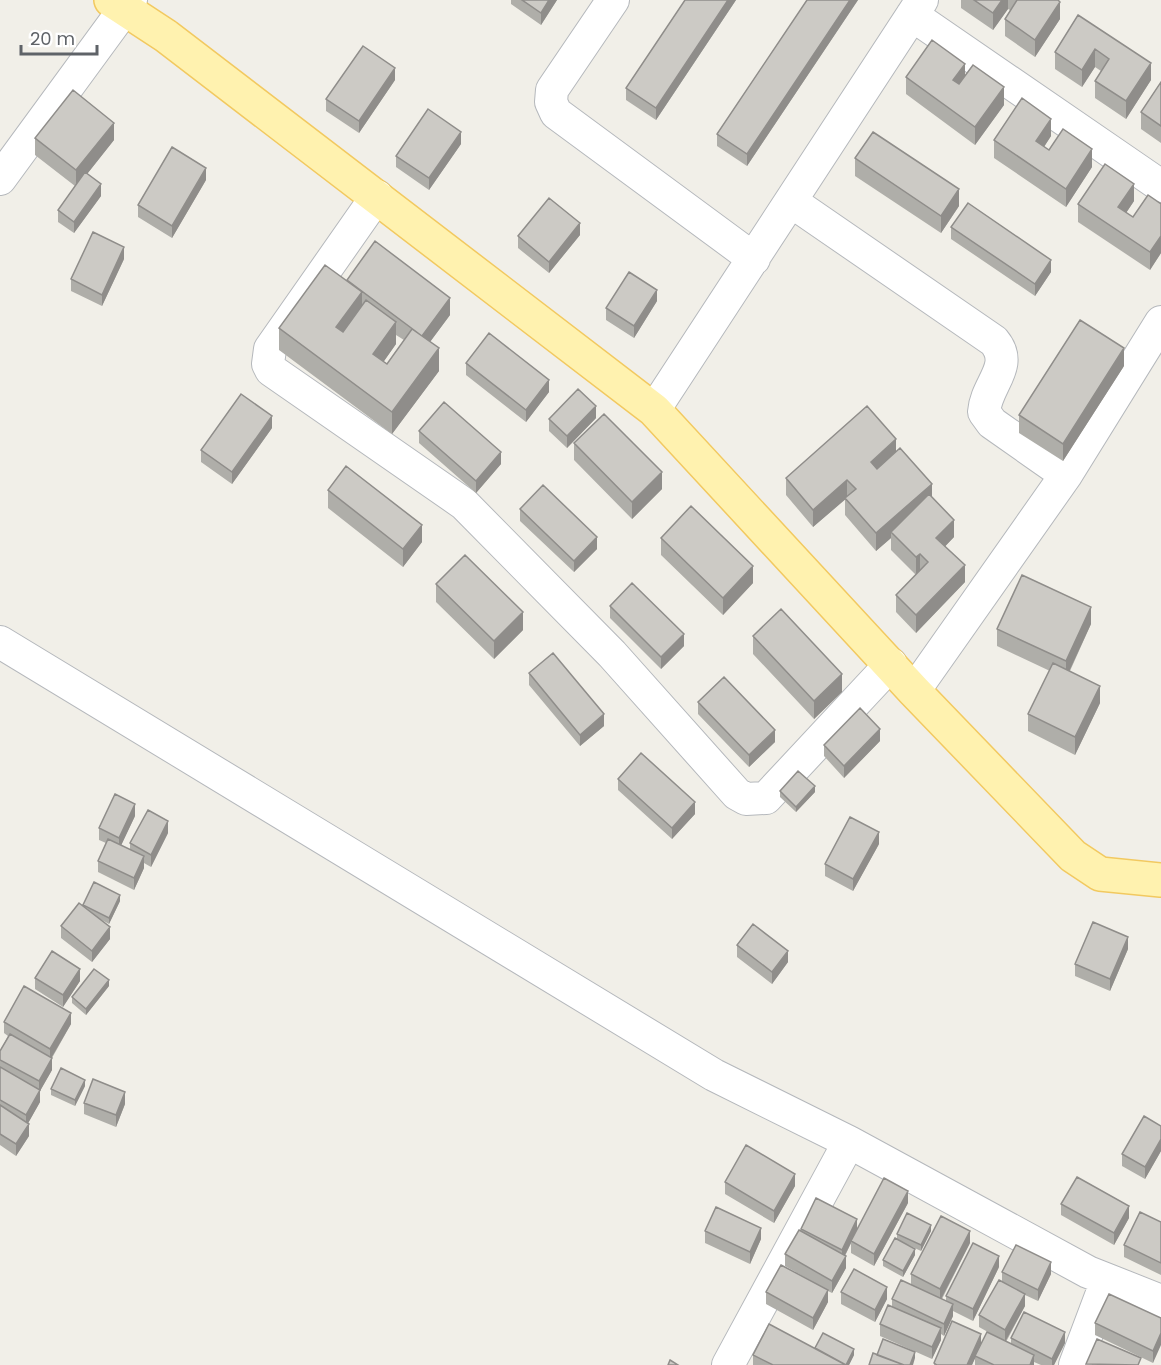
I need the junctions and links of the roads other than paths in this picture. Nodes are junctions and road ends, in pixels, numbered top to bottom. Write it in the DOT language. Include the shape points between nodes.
graph roads {
  1 [pos="613,0"];
  2 [pos="122,4"];
  3 [pos="917,8"];
  4 [pos="0,179"];
  5 [pos="1161,186"];
  6 [pos="378,196"];
  7 [pos="792,202"];
  8 [pos="754,259"];
  9 [pos="1161,322"];
  10 [pos="654,410"];
  11 [pos="1066,475"];
  12 [pos="0,642"];
  13 [pos="891,664"];
  14 [pos="914,691"];
  15 [pos="1161,880"];
  16 [pos="849,1142"];
  17 [pos="1107,1280"];
  18 [pos="1161,1301"];
  19 [pos="728,1365"];
  20 [pos="1075,1365"];
  1 -- 8 [label="street" via="552,90 551,102 556,113"];
  2 -- 4 [label="street"];
  2 -- 6 [label="main road"];
  3 -- 5 [label="street"];
  3 -- 7 [label="street"];
  6 -- 10 [label="main road"];
  6 -- 13 [label="street" via="270,348 271,370 464,504 612,654 737,794 766,798"];
  7 -- 8 [label="street"];
  7 -- 11 [label="street" via="994,341 1004,361 985,399 984,412 992,423"];
  8 -- 10 [label="street"];
  9 -- 11 [label="street"];
  10 -- 13 [label="main road"];
  11 -- 14 [label="street"];
  12 -- 16 [label="street" via="714,1075"];
  13 -- 14 [label="main road"];
  14 -- 15 [label="main road" via="1072,856 1100,874"];
  16 -- 17 [label="street"];
  16 -- 19 [label="street"];
  17 -- 18 [label="street"];
  17 -- 20 [label="street"];
}
